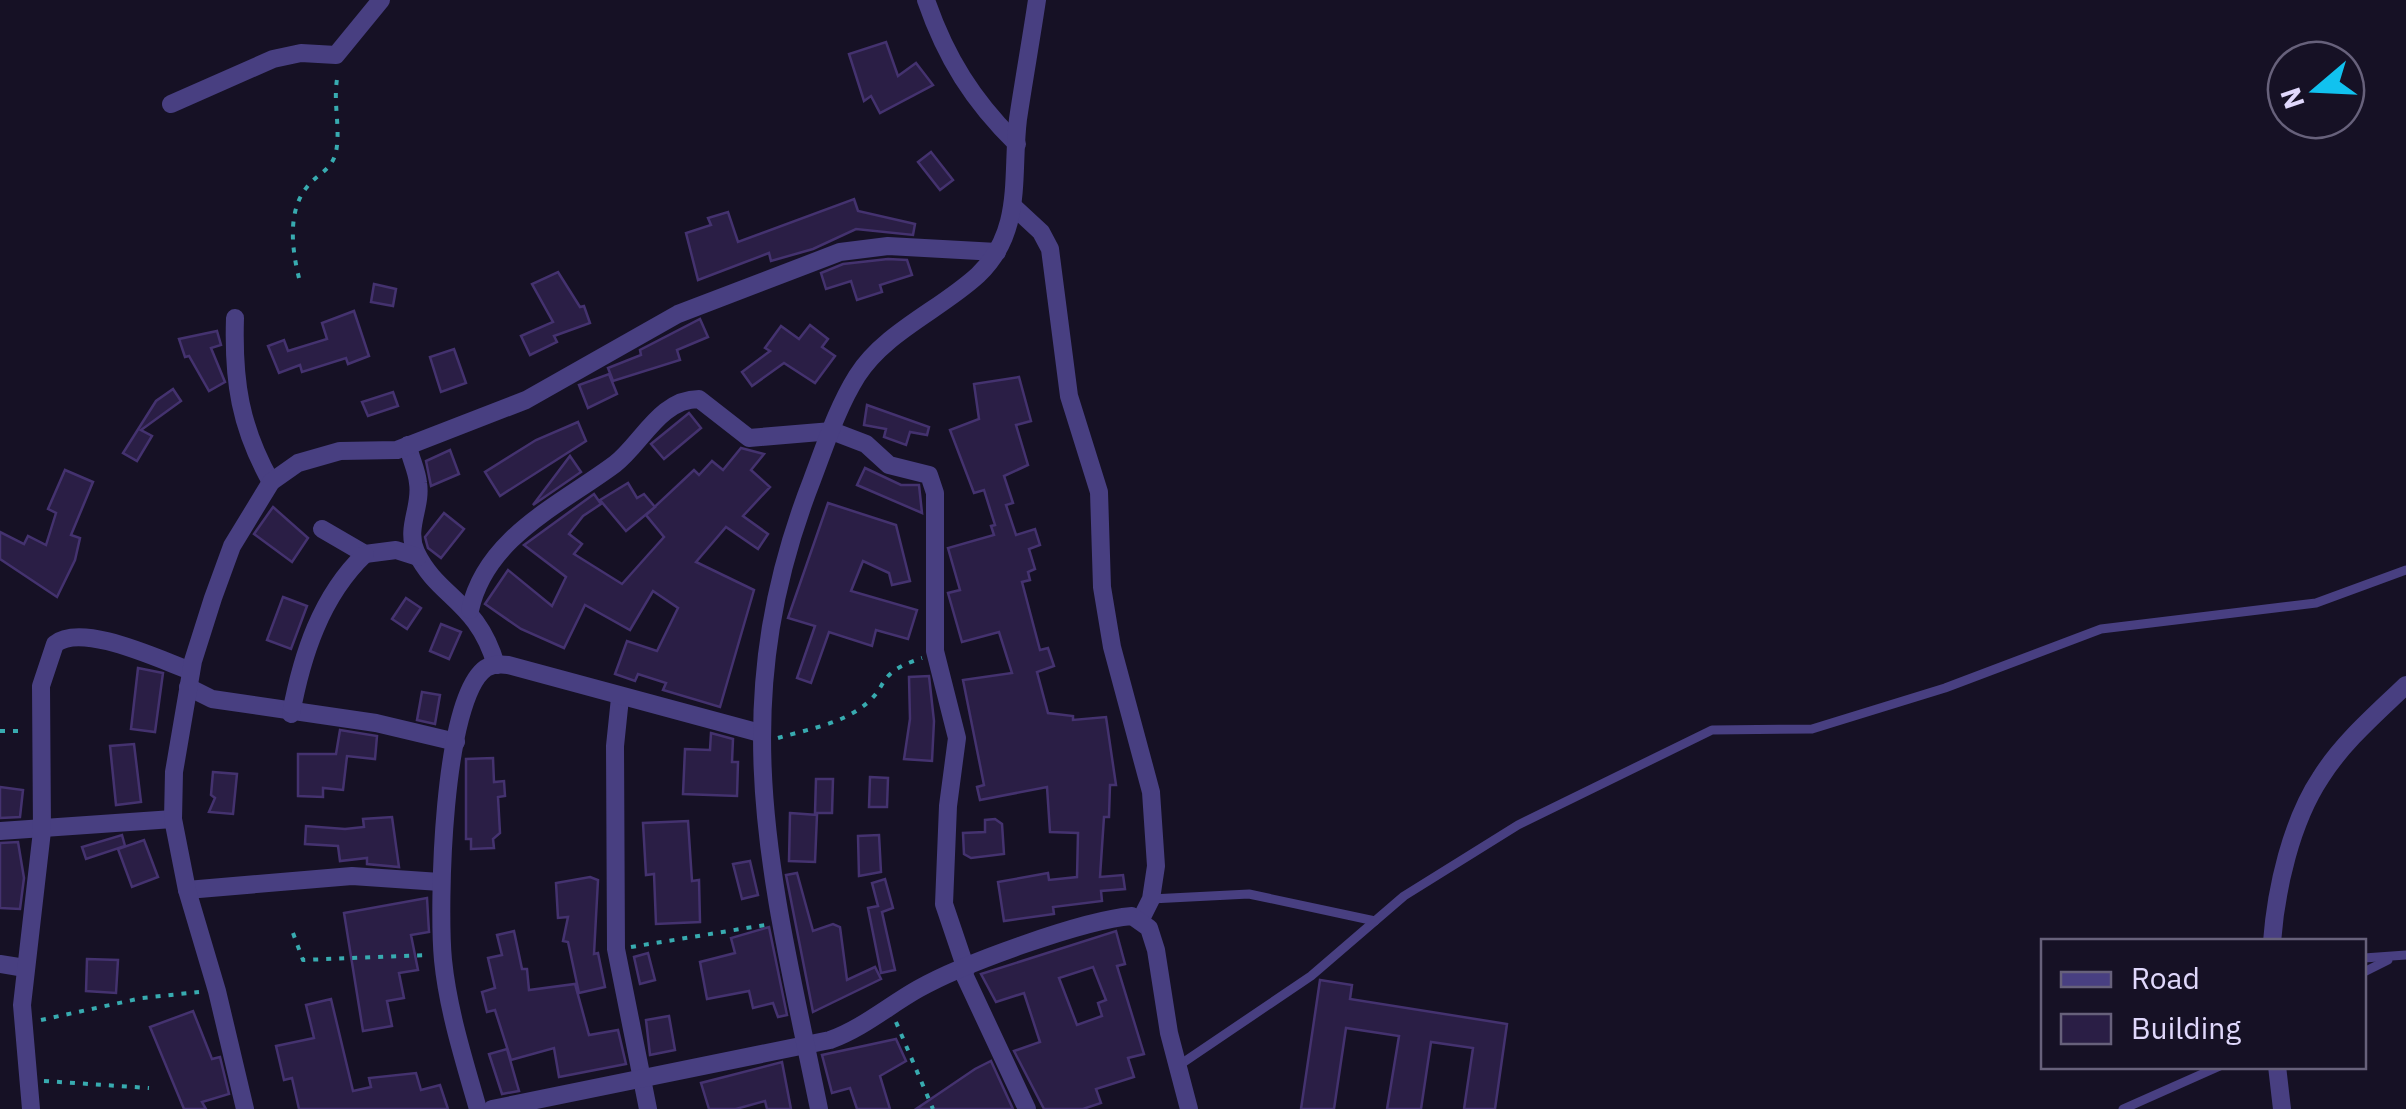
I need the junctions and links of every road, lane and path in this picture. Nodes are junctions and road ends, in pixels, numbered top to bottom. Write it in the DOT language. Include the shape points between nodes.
graph roads {
  1 [pos="380,0"];
  2 [pos="926,0"];
  3 [pos="1037,0"];
  4 [pos="339,53"];
  5 [pos="171,104"];
  6 [pos="1017,144"];
  7 [pos="1014,208"];
  8 [pos="997,252"];
  9 [pos="299,278"];
  10 [pos="235,318"];
  11 [pos="832,431"];
  12 [pos="408,445"];
  13 [pos="271,482"];
  14 [pos="322,528"];
  15 [pos="366,554"];
  16 [pos="418,557"];
  17 [pos="2406,570"];
  18 [pos="470,610"];
  19 [pos="936,654"];
  20 [pos="496,664"];
  21 [pos="189,679"];
  22 [pos="2406,685"];
  23 [pos="620,698"];
  24 [pos="292,714"];
  25 [pos="0,731"];
  26 [pos="39,731"];
  27 [pos="760,738"];
  28 [pos="456,742"];
  29 [pos="173,820"];
  30 [pos="42,831"];
  31 [pos="0,832"];
  32 [pos="440,882"];
  33 [pos="187,890"];
  34 [pos="1150,899"];
  35 [pos="1141,919"];
  36 [pos="1375,920"];
  37 [pos="779,923"];
  38 [pos="293,933"];
  39 [pos="2272,939"];
  40 [pos="616,948"];
  41 [pos="2406,955"];
  42 [pos="442,956"];
  43 [pos="2366,958"];
  44 [pos="2391,958"];
  45 [pos="0,964"];
  46 [pos="25,968"];
  47 [pos="964,970"];
  48 [pos="2366,971"];
  49 [pos="217,991"];
  50 [pos="890,1008"];
  51 [pos="22,1020"];
  52 [pos="806,1044"];
  53 [pos="1178,1066"];
  54 [pos="2213,1069"];
  55 [pos="2278,1069"];
  56 [pos="26,1078"];
  57 [pos="643,1078"];
  58 [pos="148,1088"];
  59 [pos="1192,1105"];
  60 [pos="31,1109"];
  61 [pos="245,1109"];
  62 [pos="478,1109"];
  63 [pos="492,1109"];
  64 [pos="648,1109"];
  65 [pos="820,1109"];
  66 [pos="933,1109"];
  67 [pos="1027,1109"];
  68 [pos="2123,1109"];
  69 [pos="2282,1109"];
  1 -- 4 [label="street"];
  2 -- 6 [label="street" via="972,96"];
  3 -- 6 [label="street"];
  4 -- 5 [label="street" via="274,59"];
  4 -- 9 [label="path" via="336,152 296,207"];
  6 -- 7 [label="street"];
  7 -- 8 [label="street"];
  7 -- 34 [label="street" via="1050,249 1069,396 1098,492 1112,647 1151,792 1156,866"];
  8 -- 11 [label="street" via="869,361"];
  8 -- 12 [label="street" via="888,246 840,252 678,314 538,396"];
  10 -- 13 [label="street" via="238,406"];
  11 -- 18 [label="street" via="748,438 699,399 681,402 618,462 522,530 482,572"];
  11 -- 19 [label="street" via="866,444 889,466 926,473 933,481"];
  11 -- 27 [label="street" via="790,536 760,686"];
  12 -- 13 [label="street" via="333,452 298,463"];
  12 -- 16 [label="street" via="418,483 411,531"];
  13 -- 21 [label="street" via="232,546"];
  14 -- 15 [label="street"];
  15 -- 16 [label="street" via="396,550"];
  15 -- 24 [label="street" via="316,624"];
  16 -- 18 [label="street"];
  17 -- 36 [label="lane" via="2316,603 2101,629 1812,729 1712,730 1518,825"];
  18 -- 20 [label="street"];
  19 -- 27 [label="path" via="896,668 855,712"];
  19 -- 47 [label="street" via="957,738 944,904"];
  20 -- 23 [label="street"];
  20 -- 28 [label="street" via="474,682"];
  21 -- 24 [label="street" via="212,699"];
  21 -- 26 [label="street" via="96,638 63,637 54,644 41,686"];
  21 -- 29 [label="street"];
  22 -- 39 [label="street" via="2320,778 2290,852"];
  23 -- 27 [label="street"];
  23 -- 40 [label="street" via="614,746"];
  24 -- 28 [label="street" via="376,723"];
  25 -- 26 [label="path"];
  26 -- 30 [label="street"];
  27 -- 37 [label="street"];
  28 -- 32 [label="street"];
  29 -- 30 [label="street"];
  29 -- 33 [label="street"];
  30 -- 31 [label="street"];
  30 -- 46 [label="street"];
  32 -- 33 [label="street" via="352,876"];
  32 -- 42 [label="street"];
  33 -- 49 [label="street"];
  34 -- 35 [label="street"];
  34 -- 36 [label="lane" via="1250,894"];
  35 -- 47 [label="street" via="1109,918"];
  35 -- 53 [label="street" via="1156,950"];
  36 -- 53 [label="lane" via="1311,976"];
  37 -- 40 [label="path"];
  37 -- 52 [label="street"];
  38 -- 42 [label="path" via="303,960"];
  40 -- 57 [label="street"];
  41 -- 44 [label="lane"];
  42 -- 62 [label="street"];
  43 -- 44 [label="lane"];
  44 -- 48 [label="lane"];
  45 -- 46 [label="street"];
  46 -- 51 [label="street"];
  47 -- 50 [label="street"];
  47 -- 67 [label="street"];
  49 -- 51 [label="path"];
  49 -- 61 [label="street"];
  50 -- 52 [label="street" via="846,1034"];
  50 -- 66 [label="path"];
  51 -- 56 [label="street"];
  52 -- 57 [label="street"];
  52 -- 65 [label="street"];
  53 -- 59 [label="street"];
  54 -- 68 [label="lane"];
  55 -- 69 [label="street"];
  56 -- 58 [label="path"];
  56 -- 60 [label="street"];
  57 -- 63 [label="street"];
  57 -- 64 [label="street"];
}
